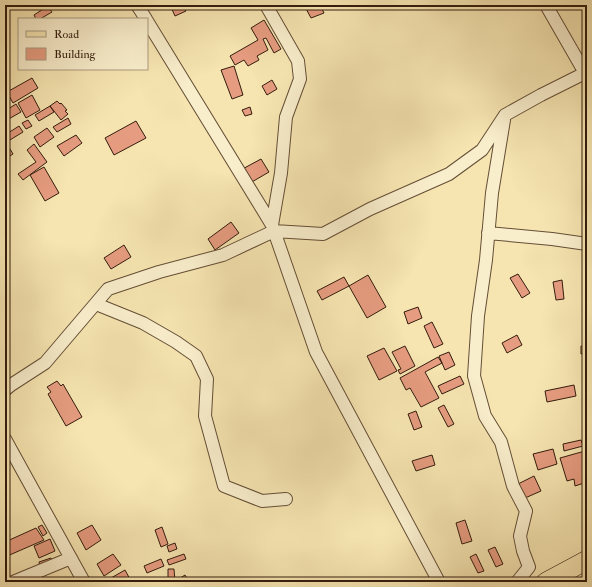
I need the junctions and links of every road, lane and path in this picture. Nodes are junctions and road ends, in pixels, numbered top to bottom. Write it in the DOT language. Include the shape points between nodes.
graph roads {
  1 [pos="137,5"];
  2 [pos="266,5"];
  3 [pos="546,5"];
  4 [pos="145,18"];
  5 [pos="148,23"];
  6 [pos="586,73"];
  7 [pos="505,115"];
  8 [pos="273,228"];
  9 [pos="488,233"];
  10 [pos="587,244"];
  11 [pos="96,304"];
  12 [pos="5,390"];
  13 [pos="5,439"];
  14 [pos="286,499"];
  15 [pos="71,558"];
  16 [pos="587,560"];
  17 [pos="13,582"];
  18 [pos="84,582"];
  19 [pos="439,582"];
  20 [pos="517,582"];
  21 [pos="546,582"];
  1 -- 4 [label="street"];
  2 -- 8 [label="street" via="298,61 300,79 286,117"];
  3 -- 6 [label="street"];
  5 -- 8 [label="street"];
  6 -- 7 [label="street"];
  7 -- 8 [label="street" via="482,150 448,174 370,209 323,234"];
  7 -- 9 [label="street"];
  8 -- 11 [label="street" via="223,255 108,289"];
  8 -- 19 [label="street" via="316,352"];
  9 -- 10 [label="street"];
  9 -- 20 [label="street" via="474,376 485,416 501,442 513,486 526,511 520,536 529,567"];
  11 -- 12 [label="street" via="45,363"];
  11 -- 14 [label="street" via="143,323 196,356 206,379 205,416 224,486 262,501"];
  13 -- 15 [label="street"];
  15 -- 17 [label="street"];
  15 -- 18 [label="street"];
  16 -- 21 [label="main road"];
}
